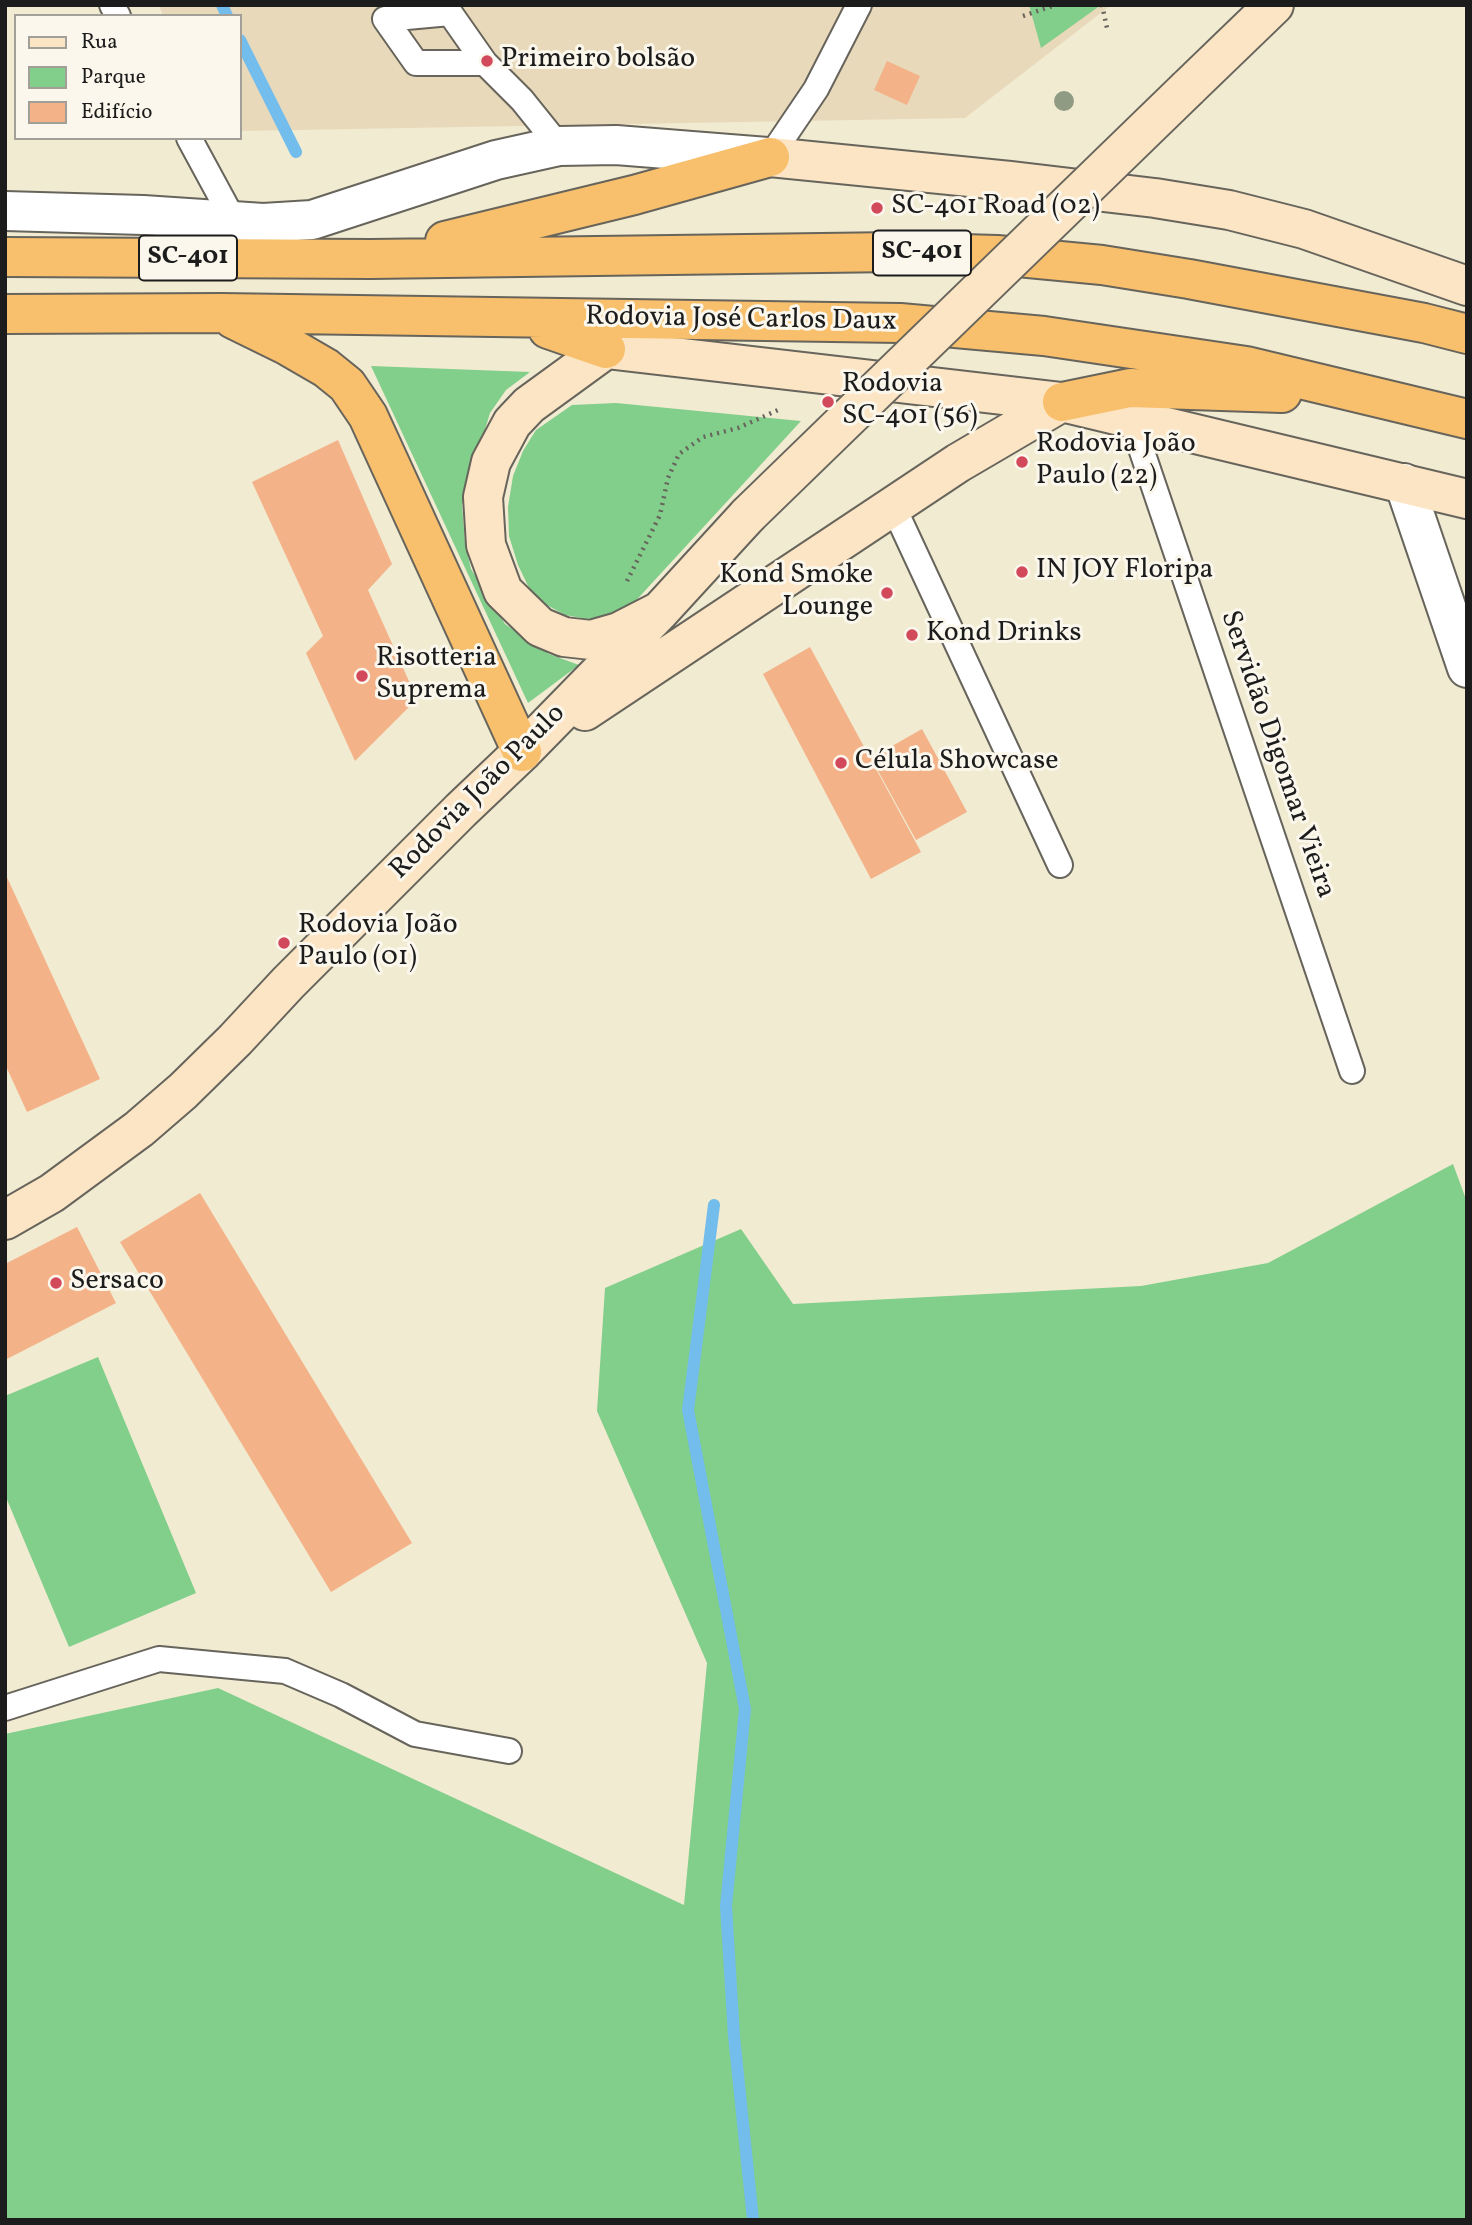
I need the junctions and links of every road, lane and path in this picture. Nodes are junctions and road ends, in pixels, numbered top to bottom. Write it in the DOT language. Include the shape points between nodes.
graph roads {
  1 [pos="859,5"];
  2 [pos="1055,5"];
  3 [pos="1102,5"];
  4 [pos="1274,5"];
  5 [pos="1023,16"];
  6 [pos="1107,28"];
  7 [pos="485,63"];
  8 [pos="190,140"];
  9 [pos="559,146"];
  10 [pos="769,157"];
  11 [pos="5,211"];
  12 [pos="234,221"];
  13 [pos="5,257"];
  14 [pos="371,259"];
  15 [pos="1467,286"];
  16 [pos="222,313"];
  17 [pos="5,314"];
  18 [pos="516,318"];
  19 [pos="1467,334"];
  20 [pos="606,349"];
  21 [pos="1385,398"];
  22 [pos="1062,402"];
  23 [pos="786,407"];
  24 [pos="1131,419"];
  25 [pos="1467,419"];
  26 [pos="1404,483"];
  27 [pos="1467,499"];
  28 [pos="893,506"];
  29 [pos="660,611"];
  30 [pos="619,632"];
  31 [pos="1467,668"];
  32 [pos="522,752"];
  33 [pos="1060,865"];
  34 [pos="1352,1071"];
  35 [pos="5,1220"];
  36 [pos="5,1708"];
  37 [pos="509,1751"];
  1 -- 10 [label="lane" via="816,89"];
  2 -- 5 [label="path"];
  3 -- 6 [label="path"];
  4 -- 29 [label="main road, Rodovia João Paulo, bridge" via="748,514"];
  7 -- 9 [label="lane"];
  8 -- 12 [label="lane"];
  9 -- 10 [label="street" via="616,145"];
  9 -- 12 [label="street" via="496,160 312,220"];
  10 -- 14 [label="highway"];
  10 -- 15 [label="main road" via="1228,209 1304,229"];
  11 -- 12 [label="street"];
  13 -- 14 [label="highway, SC-401"];
  14 -- 19 [label="highway, SC-401" via="882,252 997,255 1189,279"];
  16 -- 17 [label="highway, Rodovia José Carlos Daux / SC-401"];
  16 -- 18 [label="highway, Rodovia José Carlos Daux / SC-401"];
  16 -- 32 [label="highway" via="326,368 347,386 368,416"];
  18 -- 20 [label="highway"];
  18 -- 21 [label="highway, Rodovia José Carlos Daux / SC-401" via="900,323 1044,336 1246,366"];
  20 -- 22 [label="main road"];
  20 -- 30 [label="main road" via="528,405 512,424 491,462 484,497 485,533 503,591 540,628 591,640"];
  21 -- 22 [label="highway" via="1130,388"];
  21 -- 25 [label="highway, Rodovia José Carlos Daux / SC-401"];
  22 -- 24 [label="main road"];
  22 -- 28 [label="main road"];
  23 -- 30 [label="path" via="703,437 679,454 667,478 660,514 619,597"];
  24 -- 26 [label="main road"];
  24 -- 34 [label="lane, Servidão Digomar Vieira"];
  26 -- 27 [label="main road"];
  26 -- 31 [label="street"];
  28 -- 32 [label="main road"];
  28 -- 33 [label="lane"];
  29 -- 30 [label="main road"];
  29 -- 32 [label="main road, Rodovia João Paulo"];
  32 -- 35 [label="main road, Rodovia João Paulo" via="183,1091 58,1189"];
  36 -- 37 [label="lane" via="159,1659 285,1671 415,1734"];
}
